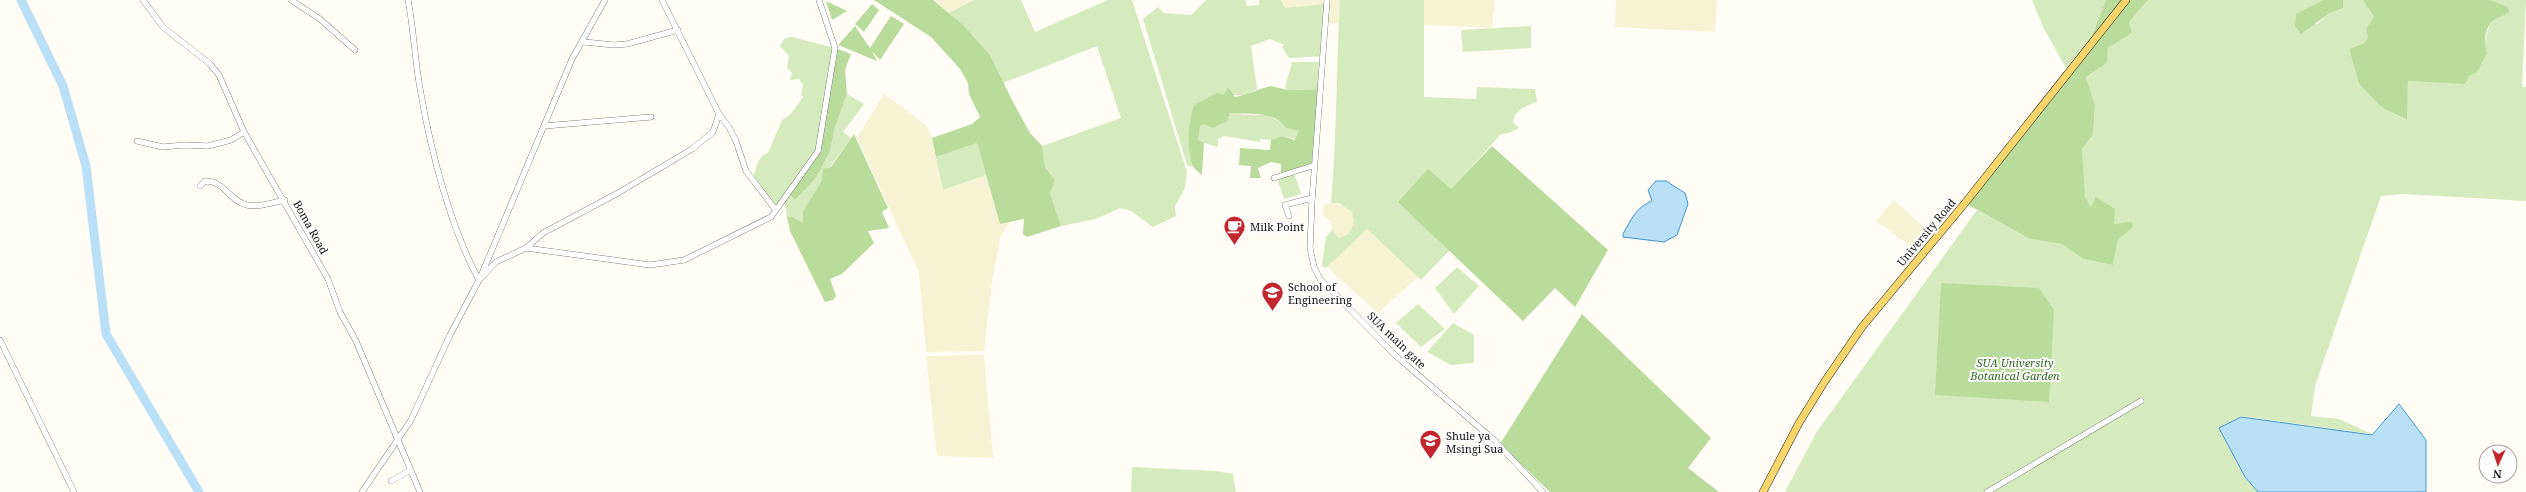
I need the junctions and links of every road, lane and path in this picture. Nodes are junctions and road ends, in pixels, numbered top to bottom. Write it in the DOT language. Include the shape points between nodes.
graph roads {
  1 [pos="143,0"];
  2 [pos="291,0"];
  3 [pos="408,0"];
  4 [pos="605,0"];
  5 [pos="662,0"];
  6 [pos="819,0"];
  7 [pos="1327,0"];
  8 [pos="2126,0"];
  9 [pos="678,30"];
  10 [pos="584,42"];
  11 [pos="355,50"];
  12 [pos="718,114"];
  13 [pos="651,117"];
  14 [pos="544,126"];
  15 [pos="244,132"];
  16 [pos="137,141"];
  17 [pos="1314,165"];
  18 [pos="1274,178"];
  19 [pos="200,186"];
  20 [pos="1312,198"];
  21 [pos="285,200"];
  22 [pos="775,209"];
  23 [pos="1289,216"];
  24 [pos="526,248"];
  25 [pos="479,280"];
  26 [pos="0,340"];
  27 [pos="2141,401"];
  28 [pos="397,440"];
  29 [pos="409,471"];
  30 [pos="391,481"];
  31 [pos="74,492"];
  32 [pos="362,492"];
  33 [pos="420,492"];
  34 [pos="1543,492"];
  35 [pos="1763,492"];
  36 [pos="1987,492"];
  1 -- 15 [label="street, Boma Road" via="163,27 210,64 219,75"];
  2 -- 11 [label="street" via="320,19"];
  3 -- 25 [label="street" via="420,94 433,154 466,257"];
  4 -- 10 [label="street"];
  5 -- 9 [label="street"];
  6 -- 22 [label="street" via="835,48 818,151 786,198"];
  7 -- 17 [label="street, SUA main gate"];
  8 -- 35 [label="main road, University Road" via="1965,203 1862,327 1802,418"];
  9 -- 10 [label="street" via="627,44"];
  9 -- 12 [label="street"];
  10 -- 14 [label="street" via="572,59"];
  12 -- 22 [label="street" via="736,141 746,171"];
  12 -- 24 [label="street" via="714,132 692,149 543,233"];
  13 -- 14 [label="street"];
  14 -- 25 [label="street"];
  15 -- 16 [label="street" via="231,140 208,146 163,147"];
  15 -- 21 [label="street, Boma Road"];
  17 -- 18 [label="street"];
  17 -- 20 [label="street, SUA main gate"];
  19 -- 21 [label="street" via="205,181 222,185 234,200 245,205"];
  20 -- 23 [label="street" via="1286,205"];
  20 -- 34 [label="street, SUA main gate" via="1310,248 1314,267 1320,279 1396,356 1494,440"];
  21 -- 28 [label="street, Boma Road" via="328,280"];
  22 -- 24 [label="street" via="771,217 756,225 684,260 666,264 650,265"];
  24 -- 25 [label="street" via="496,262"];
  25 -- 28 [label="street" via="450,335 411,420"];
  26 -- 31 [label="street"];
  27 -- 36 [label="street"];
  28 -- 29 [label="street, Boma Road"];
  28 -- 32 [label="street"];
  29 -- 30 [label="street"];
  29 -- 33 [label="street, Boma Road"];
}
